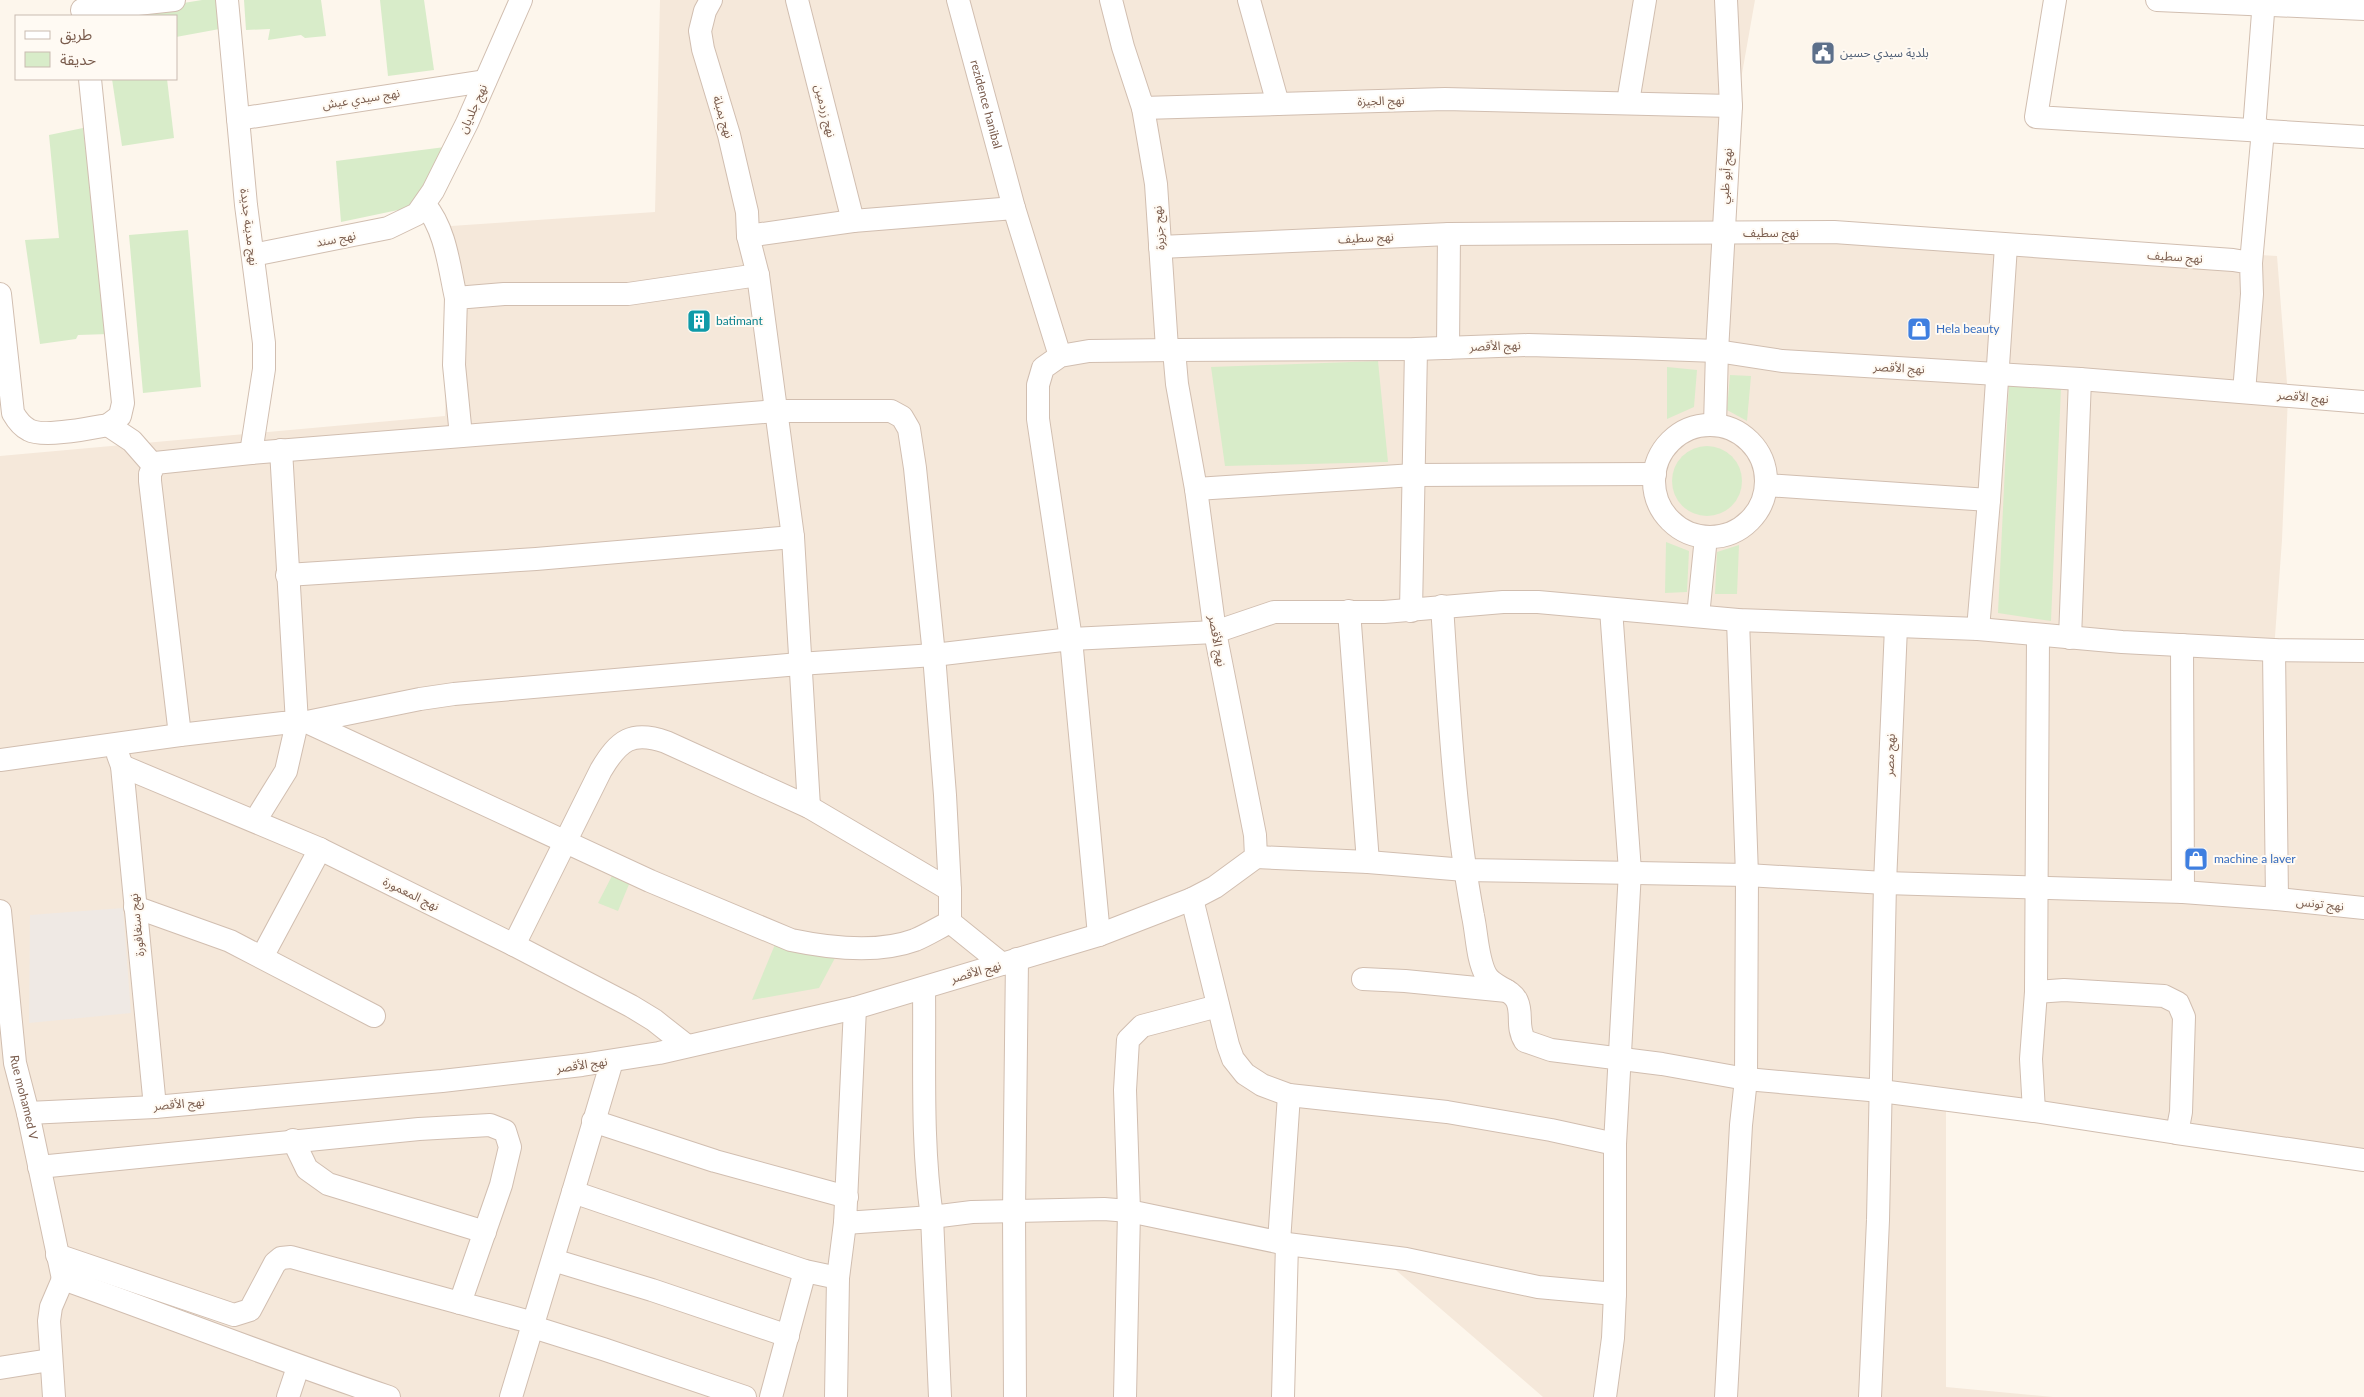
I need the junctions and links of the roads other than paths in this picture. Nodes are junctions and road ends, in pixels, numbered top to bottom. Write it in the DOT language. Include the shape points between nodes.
graph roads {
  1 [pos="174,0"];
  2 [pos="227,0"];
  3 [pos="521,0"];
  4 [pos="711,0"];
  5 [pos="797,0"];
  6 [pos="958,0"];
  7 [pos="1111,0"];
  8 [pos="1249,0"];
  9 [pos="1645,0"];
  10 [pos="1726,0"];
  11 [pos="2054,0"];
  12 [pos="2157,0"];
  13 [pos="2264,2"];
  14 [pos="82,9"];
  15 [pos="2364,9"];
  16 [pos="90,80"];
  17 [pos="485,81"];
  18 [pos="1628,102"];
  19 [pos="1278,104"];
  20 [pos="1731,106"];
  21 [pos="1143,108"];
  22 [pos="238,119"];
  23 [pos="2258,130"];
  24 [pos="2364,137"];
  25 [pos="1014,208"];
  26 [pos="421,210"];
  27 [pos="853,222"];
  28 [pos="1723,233"];
  29 [pos="1449,234"];
  30 [pos="748,236"];
  31 [pos="2006,246"];
  32 [pos="1160,247"];
  33 [pos="253,255"];
  34 [pos="2251,264"];
  35 [pos="758,275"];
  36 [pos="0,294"];
  37 [pos="456,298"];
  38 [pos="1448,348"];
  39 [pos="1171,349"];
  40 [pos="1416,349"];
  41 [pos="1717,352"];
  42 [pos="1060,356"];
  43 [pos="1997,373"];
  44 [pos="2080,379"];
  45 [pos="2244,392"];
  46 [pos="2364,402"];
  47 [pos="776,411"];
  48 [pos="1715,425"];
  49 [pos="108,426"];
  50 [pos="460,436"];
  51 [pos="281,450"];
  52 [pos="251,453"];
  53 [pos="153,465"];
  54 [pos="1655,474"];
  55 [pos="1414,475"];
  56 [pos="1766,485"];
  57 [pos="1196,489"];
  58 [pos="1989,500"];
  59 [pos="793,537"];
  60 [pos="1706,537"];
  61 [pos="287,574"];
  62 [pos="1442,606"];
  63 [pos="1611,609"];
  64 [pos="1349,611"];
  65 [pos="1411,611"];
  66 [pos="1698,616"];
  67 [pos="1738,620"];
  68 [pos="1896,627"];
  69 [pos="1978,629"];
  70 [pos="1215,632"];
  71 [pos="2038,635"];
  72 [pos="2070,638"];
  73 [pos="1070,640"];
  74 [pos="2182,645"];
  75 [pos="2274,650"];
  76 [pos="2364,651"];
  77 [pos="934,655"];
  78 [pos="799,664"];
  79 [pos="302,722"];
  80 [pos="180,735"];
  81 [pos="118,755"];
  82 [pos="0,760"];
  83 [pos="809,807"];
  84 [pos="255,821"];
  85 [pos="565,840"];
  86 [pos="320,849"];
  87 [pos="1256,858"];
  88 [pos="1368,862"];
  89 [pos="1465,870"];
  90 [pos="1630,871"];
  91 [pos="1747,875"];
  92 [pos="1885,883"];
  93 [pos="2038,887"];
  94 [pos="950,890"];
  95 [pos="2183,892"];
  96 [pos="1192,899"];
  97 [pos="2277,899"];
  98 [pos="135,906"];
  99 [pos="2364,908"];
  100 [pos="0,911"];
  101 [pos="950,922"];
  102 [pos="1098,935"];
  103 [pos="514,945"];
  104 [pos="262,958"];
  105 [pos="1010,962"];
  106 [pos="1363,979"];
  107 [pos="924,988"];
  108 [pos="1508,991"];
  109 [pos="2036,992"];
  110 [pos="1218,1006"];
  111 [pos="855,1008"];
  112 [pos="374,1016"];
  113 [pos="687,1046"];
  114 [pos="1621,1058"];
  115 [pos="612,1061"];
  116 [pos="8,1063"];
  117 [pos="1746,1080"];
  118 [pos="1881,1091"];
  119 [pos="1289,1096"];
  120 [pos="155,1107"];
  121 [pos="2034,1111"];
  122 [pos="28,1113"];
  123 [pos="593,1121"];
  124 [pos="2177,1134"];
  125 [pos="294,1140"];
  126 [pos="1615,1144"];
  127 [pos="2364,1160"];
  128 [pos="39,1167"];
  129 [pos="573,1192"];
  130 [pos="847,1197"];
  131 [pos="1129,1211"];
  132 [pos="1014,1212"];
  133 [pos="932,1217"];
  134 [pos="845,1224"];
  135 [pos="485,1232"];
  136 [pos="1283,1243"];
  137 [pos="57,1255"];
  138 [pos="553,1260"];
  139 [pos="805,1271"];
  140 [pos="838,1278"];
  141 [pos="63,1279"];
  142 [pos="1615,1294"];
  143 [pos="460,1303"];
  144 [pos="533,1325"];
  145 [pos="788,1336"];
  146 [pos="50,1360"];
  147 [pos="298,1367"];
  148 [pos="0,1368"];
  149 [pos="54,1397"];
  150 [pos="288,1397"];
  151 [pos="389,1397"];
  152 [pos="511,1397"];
  153 [pos="746,1397"];
  154 [pos="772,1397"];
  155 [pos="836,1397"];
  156 [pos="940,1397"];
  157 [pos="1015,1397"];
  158 [pos="1125,1397"];
  159 [pos="1283,1397"];
  160 [pos="1606,1397"];
  161 [pos="1726,1397"];
  162 [pos="1870,1397"];
  1 -- 14 [label="street"];
  2 -- 22 [label="street, نهج مدينة جديدة"];
  3 -- 17 [label="street, نهج جلديان"];
  4 -- 30 [label="street, نهج بمبلة" via="700,31 702,49 729,135 747,212"];
  5 -- 27 [label="street, نهج زردمين"];
  6 -- 25 [label="street, rezidence hanibal"];
  7 -- 21 [label="street"];
  8 -- 19 [label="street"];
  9 -- 18 [label="street"];
  10 -- 20 [label="street, نهج أبو ظبي"];
  11 -- 23 [label="street" via="2036,117"];
  12 -- 13 [label="street"];
  13 -- 15 [label="street"];
  13 -- 23 [label="street"];
  16 -- 49 [label="street" via="123,403 120,416"];
  17 -- 22 [label="street, نهج سيدي عيش"];
  17 -- 26 [label="street, نهج جلديان" via="467,124"];
  18 -- 19 [label="street, نهج الجيزة" via="1445,99"];
  18 -- 20 [label="street, نهج الجيزة"];
  19 -- 21 [label="street, نهج الجيزة"];
  20 -- 28 [label="street, نهج أبو ظبي"];
  21 -- 32 [label="street, نهج جزيرة" via="1152,152"];
  22 -- 33 [label="street, نهج مدينة جديدة"];
  23 -- 24 [label="street"];
  23 -- 34 [label="street"];
  25 -- 27 [label="street"];
  25 -- 42 [label="street, rezidence hanibal"];
  26 -- 33 [label="street, نهج سند" via="388,228"];
  26 -- 37 [label="street" via="434,215 440,228"];
  27 -- 30 [label="street"];
  28 -- 29 [label="street, نهج سطيف"];
  28 -- 31 [label="street, نهج سطيف" via="1834,232"];
  28 -- 41 [label="street, نهج أبو ظبي"];
  29 -- 32 [label="street, نهج سطيف"];
  29 -- 38 [label="street"];
  30 -- 35 [label="street, نهج بمبلة"];
  31 -- 34 [label="street, نهج سطيف" via="2233,260"];
  31 -- 43 [label="street"];
  32 -- 39 [label="street, نهج جزيرة"];
  33 -- 52 [label="street, نهج مدينة جديدة" via="264,369"];
  34 -- 45 [label="street" via="2252,294"];
  35 -- 37 [label="street" via="628,294 504,294"];
  35 -- 47 [label="street, نهج بمبلة"];
  36 -- 49 [label="street" via="13,413 18,422 30,431 65,432"];
  37 -- 50 [label="street" via="454,365"];
  38 -- 40 [label="street, نهج الأقصر"];
  38 -- 41 [label="street, نهج الأقصر" via="1528,345"];
  39 -- 40 [label="street, نهج الأقصر"];
  39 -- 42 [label="street" via="1089,351"];
  39 -- 57 [label="street, نهج الأقصر"];
  40 -- 55 [label="street"];
  41 -- 43 [label="street, نهج الأقصر" via="1782,361"];
  41 -- 48 [label="street, نهج أبو ظبي"];
  42 -- 73 [label="street" via="1044,368 1038,385 1038,419"];
  43 -- 44 [label="street, نهج الأقصر"];
  43 -- 58 [label="street"];
  44 -- 45 [label="street, نهج الأقصر"];
  44 -- 72 [label="street"];
  45 -- 46 [label="street, نهج الأقصر"];
  47 -- 50 [label="street"];
  47 -- 59 [label="street, نهج بمبلة"];
  47 -- 77 [label="street" via="891,410 902,417 909,429 915,468"];
  48 -- 54 [label="street" via="1687,430 1675,437 1665,447"];
  48 -- 56 [label="street" via="1736,432 1753,445 1761,457"];
  49 -- 53 [label="street" via="132,441"];
  50 -- 51 [label="street"];
  51 -- 52 [label="street"];
  51 -- 61 [label="street"];
  52 -- 53 [label="street" via="161,461"];
  53 -- 80 [label="street" via="150,481"];
  54 -- 55 [label="street"];
  54 -- 60 [label="street" via="1657,496 1667,516 1678,527"];
  55 -- 57 [label="street"];
  55 -- 65 [label="street"];
  56 -- 58 [label="street"];
  56 -- 60 [label="street" via="1762,502 1740,529"];
  57 -- 70 [label="street, نهج الأقصر"];
  58 -- 69 [label="street"];
  59 -- 61 [label="street" via="536,559"];
  59 -- 78 [label="street, نهج بمبلة"];
  60 -- 66 [label="street"];
  61 -- 79 [label="street"];
  62 -- 63 [label="street" via="1538,602"];
  62 -- 65 [label="street"];
  62 -- 89 [label="street"];
  63 -- 66 [label="street"];
  63 -- 90 [label="street"];
  64 -- 65 [label="street"];
  64 -- 70 [label="street" via="1274,612"];
  64 -- 88 [label="street"];
  66 -- 67 [label="street"];
  67 -- 68 [label="street"];
  67 -- 91 [label="street"];
  68 -- 69 [label="street"];
  68 -- 92 [label="street, نهج مصر"];
  69 -- 71 [label="street"];
  70 -- 73 [label="street"];
  70 -- 87 [label="street, نهج الأقصر" via="1255,835"];
  71 -- 72 [label="street"];
  71 -- 93 [label="street"];
  72 -- 74 [label="street"];
  73 -- 77 [label="street"];
  73 -- 102 [label="street"];
  74 -- 75 [label="street"];
  74 -- 95 [label="street"];
  75 -- 76 [label="street"];
  75 -- 97 [label="street"];
  77 -- 78 [label="street"];
  77 -- 94 [label="street"];
  78 -- 79 [label="street" via="454,694"];
  78 -- 83 [label="street, نهج بمبلة"];
  79 -- 80 [label="street"];
  79 -- 84 [label="street" via="286,771"];
  79 -- 85 [label="street"];
  80 -- 81 [label="street"];
  81 -- 82 [label="street"];
  81 -- 84 [label="street, نهج المعمورة"];
  81 -- 98 [label="street, نهج سنغافورة"];
  83 -- 85 [label="street" via="666,742 650,736 630,738 612,752"];
  83 -- 94 [label="street"];
  84 -- 86 [label="street, نهج المعمورة"];
  85 -- 101 [label="street" via="668,889 791,940 862,948 888,946 914,940"];
  85 -- 103 [label="street"];
  86 -- 103 [label="street, نهج المعمورة"];
  86 -- 104 [label="street"];
  87 -- 88 [label="street, نهج تونس"];
  87 -- 96 [label="street, نهج الأقصر"];
  88 -- 89 [label="street, نهج تونس"];
  89 -- 90 [label="street, نهج تونس"];
  89 -- 108 [label="street" via="1483,967 1492,983"];
  90 -- 91 [label="street, نهج تونس"];
  90 -- 114 [label="street"];
  91 -- 92 [label="street, نهج تونس"];
  91 -- 117 [label="street"];
  92 -- 93 [label="street, نهج تونس"];
  92 -- 118 [label="street, نهج مصر"];
  93 -- 95 [label="street, نهج تونس"];
  93 -- 109 [label="street"];
  94 -- 101 [label="street"];
  95 -- 97 [label="street, نهج تونس"];
  96 -- 102 [label="street, نهج الأقصر"];
  96 -- 110 [label="street"];
  97 -- 99 [label="street, نهج تونس"];
  98 -- 104 [label="street" via="230,941"];
  98 -- 120 [label="street, نهج سنغافورة"];
  100 -- 116 [label="street, Rue mohamed V"];
  101 -- 105 [label="street"];
  102 -- 105 [label="street, نهج الأقصر"];
  103 -- 113 [label="street, نهج المعمورة" via="631,1006"];
  104 -- 112 [label="street"];
  105 -- 107 [label="street, نهج الأقصر"];
  105 -- 132 [label="street"];
  106 -- 108 [label="street"];
  107 -- 111 [label="street, نهج الأقصر"];
  107 -- 133 [label="street" via="925,1126"];
  108 -- 114 [label="street" via="1519,1005 1519,1027 1525,1041 1551,1050"];
  109 -- 121 [label="street" via="2031,1059"];
  109 -- 124 [label="street" via="2064,990 2164,996 2178,1003 2184,1017 2181,1112"];
  110 -- 119 [label="street" via="1233,1059 1245,1074"];
  110 -- 131 [label="street" via="1142,1026 1128,1040 1125,1090"];
  111 -- 113 [label="street, نهج الأقصر"];
  111 -- 130 [label="street"];
  113 -- 115 [label="street, نهج الأقصر"];
  114 -- 117 [label="street"];
  114 -- 126 [label="street"];
  115 -- 120 [label="street, نهج الأقصر" via="442,1081"];
  115 -- 123 [label="street"];
  116 -- 122 [label="street, Rue mohamed V"];
  117 -- 118 [label="street"];
  117 -- 161 [label="street"];
  118 -- 121 [label="street"];
  118 -- 162 [label="street, نهج مصر"];
  119 -- 126 [label="street" via="1447,1112"];
  119 -- 136 [label="street"];
  120 -- 122 [label="street, نهج الأقصر"];
  121 -- 124 [label="street"];
  122 -- 128 [label="street, Rue mohamed V"];
  123 -- 129 [label="street"];
  123 -- 130 [label="street" via="715,1161"];
  124 -- 127 [label="street"];
  125 -- 128 [label="street"];
  125 -- 135 [label="street" via="307,1169 328,1184"];
  125 -- 135 [label="street" via="468,1125 500,1128 508,1136 510,1148"];
  126 -- 142 [label="street"];
  128 -- 137 [label="street, Rue mohamed V"];
  129 -- 138 [label="street"];
  129 -- 139 [label="street"];
  130 -- 134 [label="street"];
  131 -- 132 [label="street"];
  131 -- 136 [label="street"];
  131 -- 158 [label="street"];
  132 -- 133 [label="street" via="972,1212"];
  132 -- 157 [label="street"];
  133 -- 134 [label="street"];
  133 -- 156 [label="street"];
  134 -- 140 [label="street"];
  135 -- 143 [label="street"];
  136 -- 142 [label="street" via="1406,1260 1538,1287"];
  136 -- 159 [label="street"];
  137 -- 141 [label="street, Rue mohamed V"];
  137 -- 143 [label="street" via="234,1315 250,1310 256,1303 274,1263 291,1257"];
  138 -- 144 [label="street"];
  138 -- 145 [label="street"];
  139 -- 140 [label="street"];
  139 -- 145 [label="street"];
  140 -- 155 [label="street"];
  141 -- 146 [label="street" via="51,1307"];
  141 -- 147 [label="street" via="201,1328"];
  142 -- 160 [label="street"];
  143 -- 144 [label="street"];
  144 -- 152 [label="street"];
  144 -- 153 [label="street"];
  145 -- 154 [label="street"];
  146 -- 148 [label="street"];
  146 -- 149 [label="street"];
  147 -- 150 [label="street"];
  147 -- 151 [label="street"];
}
